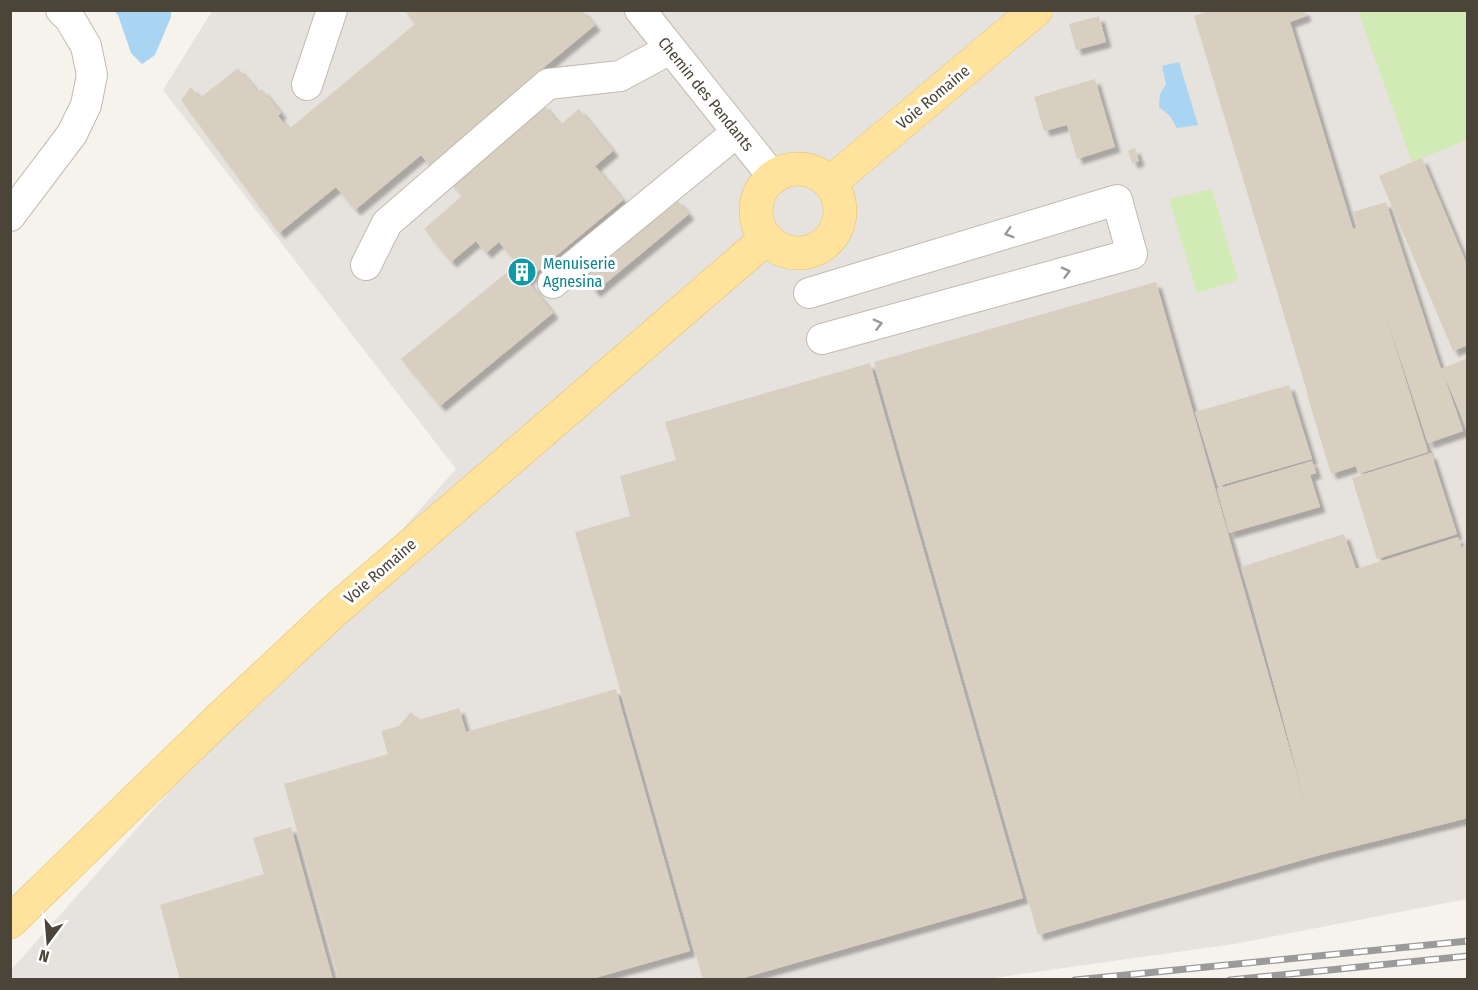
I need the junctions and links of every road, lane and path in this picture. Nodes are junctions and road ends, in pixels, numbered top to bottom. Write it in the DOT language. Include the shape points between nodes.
graph roads {
  1 [pos="61,10"];
  2 [pos="332,10"];
  3 [pos="640,10"];
  4 [pos="1036,10"];
  5 [pos="670,49"];
  6 [pos="307,85"];
  7 [pos="737,132"];
  8 [pos="773,177"];
  9 [pos="830,183"];
  10 [pos="10,216"];
  11 [pos="767,238"];
  12 [pos="366,265"];
  13 [pos="554,283"];
  14 [pos="809,292"];
  15 [pos="822,339"];
  16 [pos="10,922"];
  1 -- 10 [label="street" via="86,46 92,75 86,105 72,134"];
  2 -- 6 [label="street"];
  3 -- 5 [label="street, Chemin des Pendants"];
  4 -- 9 [label="main road, Voie Romaine"];
  5 -- 7 [label="street, Chemin des Pendants"];
  5 -- 12 [label="street" via="620,76 548,84 387,223"];
  7 -- 8 [label="street, Chemin des Pendants"];
  7 -- 13 [label="street"];
  8 -- 9 [label="main road" via="784,171 809,170"];
  8 -- 11 [label="main road" via="758,200 759,226"];
  9 -- 11 [label="main road" via="840,208 839,222 824,244 798,252 786,250"];
  11 -- 16 [label="main road, Voie Romaine" via="333,612"];
  15 -- 14 [label="street, one-way" via="1132,254 1117,200"];
}
